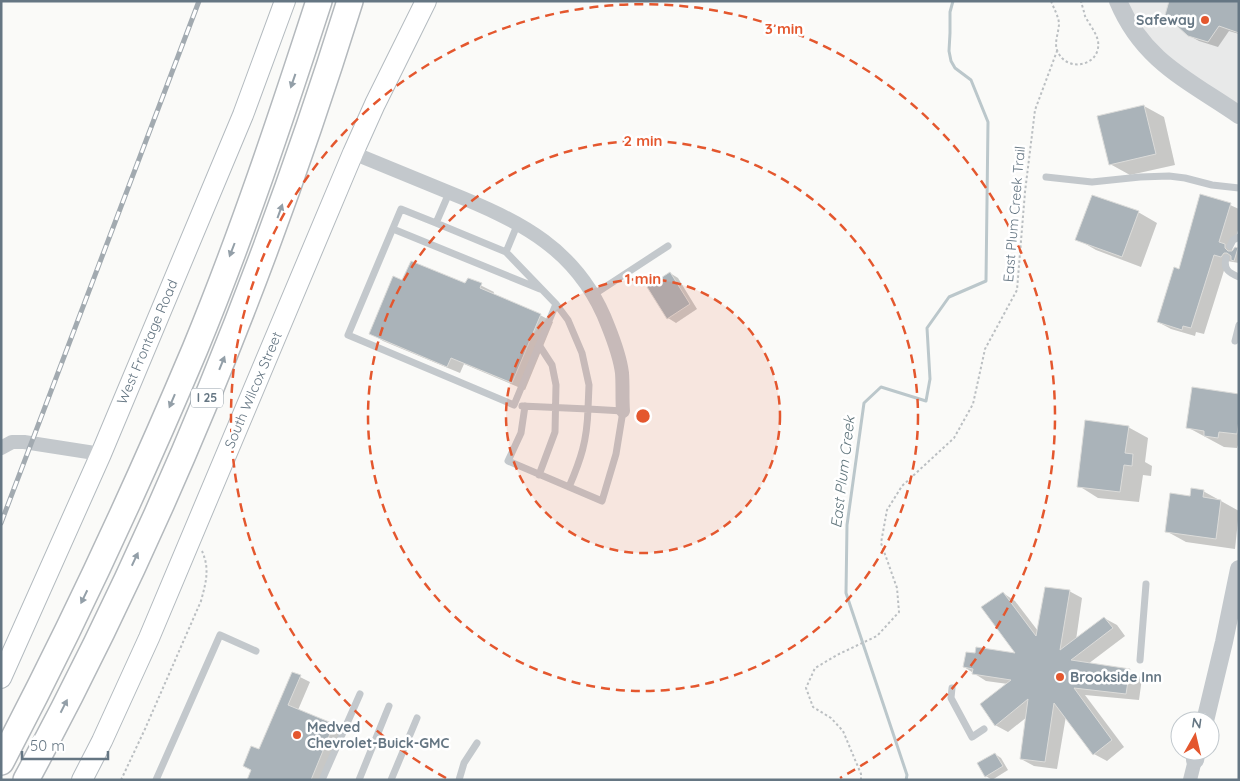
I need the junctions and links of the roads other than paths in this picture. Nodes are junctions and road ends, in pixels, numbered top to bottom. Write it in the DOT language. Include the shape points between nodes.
graph roads {
  1 [pos="285,1"];
  2 [pos="318,1"];
  3 [pos="350,1"];
  4 [pos="426,1"];
  5 [pos="1118,1"];
  6 [pos="1239,115"];
  7 [pos="353,153"];
  8 [pos="1046,177"];
  9 [pos="1239,188"];
  10 [pos="449,192"];
  11 [pos="436,223"];
  12 [pos="518,223"];
  13 [pos="393,229"];
  14 [pos="1239,238"];
  15 [pos="668,246"];
  16 [pos="1230,246"];
  17 [pos="506,252"];
  18 [pos="1226,258"];
  19 [pos="1239,277"];
  20 [pos="543,290"];
  21 [pos="593,295"];
  22 [pos="556,304"];
  23 [pos="1239,325"];
  24 [pos="1235,342"];
  25 [pos="538,345"];
  26 [pos="514,406"];
  27 [pos="525,406"];
  28 [pos="556,408"];
  29 [pos="588,410"];
  30 [pos="623,411"];
  31 [pos="3,445"];
  32 [pos="101,454"];
  33 [pos="539,475"];
  34 [pos="569,487"];
  35 [pos="1239,569"];
  36 [pos="1146,584"];
  37 [pos="256,651"];
  38 [pos="1140,660"];
  39 [pos="1,678"];
  40 [pos="952,688"];
  41 [pos="360,694"];
  42 [pos="389,706"];
  43 [pos="1207,711"];
  44 [pos="418,718"];
  45 [pos="984,729"];
  46 [pos="477,743"];
  47 [pos="1195,761"];
  48 [pos="1,762"];
  49 [pos="26,780"];
  50 [pos="82,780"];
  51 [pos="156,780"];
  52 [pos="322,780"];
  53 [pos="360,780"];
  54 [pos="391,780"];
  55 [pos="459,780"];
  56 [pos="1190,780"];
  1 -- 32 [label="main road, West Frontage Road" via="243,115"];
  2 -- 48 [label="highway, I 25, one-way" via="249,206 192,356 109,546"];
  49 -- 3 [label="highway, I 25, one-way" via="110,615 222,362 288,188"];
  4 -- 7 [label="main road, South Wilcox Street"];
  5 -- 6 [label="street" via="1132,30 1159,61"];
  7 -- 10 [label="street"];
  7 -- 50 [label="main road, South Wilcox Street" via="149,638"];
  8 -- 9 [label="lane" via="1092,182 1169,176"];
  10 -- 11 [label="lane"];
  10 -- 12 [label="street"];
  11 -- 13 [label="lane" via="401,208"];
  11 -- 17 [label="lane"];
  12 -- 17 [label="lane"];
  12 -- 21 [label="street" via="565,258"];
  13 -- 20 [label="lane"];
  13 -- 26 [label="lane" via="348,336"];
  14 -- 16 [label="lane" via="1232,240"];
  15 -- 21 [label="lane"];
  17 -- 20 [label="lane"];
  18 -- 19 [label="lane" via="1228,272"];
  20 -- 22 [label="lane"];
  21 -- 30 [label="street" via="620,359"];
  22 -- 25 [label="lane"];
  22 -- 29 [label="lane" via="568,320 582,353 589,385"];
  23 -- 24 [label="lane"];
  25 -- 26 [label="lane"];
  25 -- 28 [label="lane" via="552,365"];
  26 -- 27 [label="lane"];
  27 -- 28 [label="lane"];
  27 -- 33 [label="lane" via="521,433 508,461"];
  28 -- 29 [label="lane"];
  28 -- 33 [label="lane" via="554,432"];
  29 -- 30 [label="lane"];
  29 -- 34 [label="lane" via="581,459"];
  30 -- 34 [label="lane" via="616,454 602,501"];
  31 -- 32 [label="street" via="24,442"];
  32 -- 39 [label="main road, West Frontage Road"];
  33 -- 34 [label="lane"];
  35 -- 43 [label="street"];
  36 -- 38 [label="lane"];
  37 -- 51 [label="lane" via="220,635"];
  40 -- 45 [label="lane" via="951,698 972,737"];
  41 -- 52 [label="lane"];
  42 -- 53 [label="lane"];
  44 -- 54 [label="lane"];
  46 -- 55 [label="lane" via="464,763"];
  47 -- 56 [label="street"];
}
